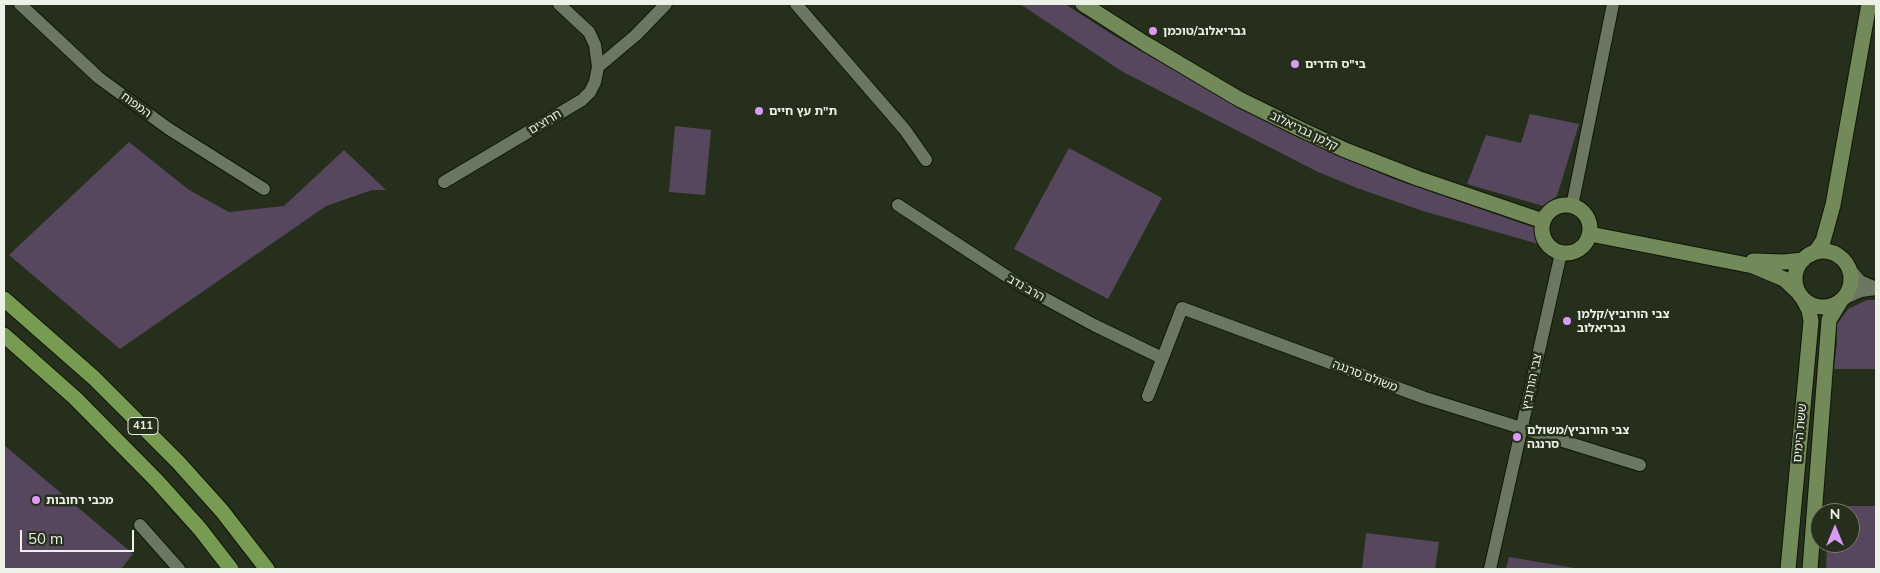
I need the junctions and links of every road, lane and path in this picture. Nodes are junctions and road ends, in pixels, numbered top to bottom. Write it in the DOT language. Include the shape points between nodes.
graph roads {
  1 [pos="20,4"];
  2 [pos="559,4"];
  3 [pos="666,4"];
  4 [pos="796,4"];
  5 [pos="1083,4"];
  6 [pos="1613,4"];
  7 [pos="1869,4"];
  8 [pos="598,67"];
  9 [pos="926,160"];
  10 [pos="444,182"];
  11 [pos="264,189"];
  12 [pos="898,205"];
  13 [pos="1833,205"];
  14 [pos="1572,206"];
  15 [pos="1543,220"];
  16 [pos="1590,234"];
  17 [pos="1561,253"];
  18 [pos="1807,257"];
  19 [pos="1728,260"];
  20 [pos="1845,263"];
  21 [pos="1876,289"];
  22 [pos="1801,296"];
  23 [pos="4,298"];
  24 [pos="1841,300"];
  25 [pos="4,335"];
  26 [pos="1162,358"];
  27 [pos="1148,396"];
  28 [pos="1522,428"];
  29 [pos="1640,466"];
  30 [pos="140,525"];
  31 [pos="179,569"];
  32 [pos="231,569"];
  33 [pos="266,569"];
  34 [pos="1490,569"];
  35 [pos="1788,569"];
  36 [pos="1810,569"];
  1 -- 11 [label="street, המפוח" via="99,78 169,129"];
  2 -- 8 [label="street, חרוצים" via="589,32 595,45"];
  3 -- 8 [label="street"];
  4 -- 9 [label="street" via="905,130"];
  5 -- 15 [label="street, קלמן גבריאלוב" via="1239,99 1298,128 1417,178"];
  6 -- 14 [label="street"];
  7 -- 13 [label="street"];
  8 -- 10 [label="street, חרוצים" via="595,82 582,100"];
  12 -- 26 [label="street, הרב נדב" via="1020,285"];
  13 -- 18 [label="street" via="1823,241"];
  13 -- 20 [label="street" via="1834,235"];
  14 -- 15 [label="street" via="1552,209"];
  14 -- 16 [label="street" via="1584,213"];
  15 -- 17 [label="street" via="1542,232 1547,245"];
  16 -- 17 [label="street" via="1576,252"];
  16 -- 19 [label="street"];
  17 -- 28 [label="street, צבי הורוביץ"];
  18 -- 19 [label="street" via="1784,262"];
  18 -- 20 [label="street" via="1828,252"];
  18 -- 22 [label="street" via="1796,275"];
  19 -- 22 [label="street" via="1772,273 1784,279"];
  20 -- 21 [label="street" via="1860,281"];
  20 -- 24 [label="street" via="1851,284"];
  21 -- 24 [label="street" via="1861,291"];
  22 -- 24 [label="street" via="1819,307 1832,306"];
  22 -- 35 [label="street, ששת הימים" via="1811,320"];
  23 -- 33 [label="main road, 411" via="94,378 178,462 222,511"];
  24 -- 36 [label="street, ששת הימים" via="1828,320"];
  25 -- 32 [label="main road, 411" via="75,398 157,481"];
  26 -- 27 [label="street, משולם סרנגה"];
  26 -- 28 [label="street, משולם סרנגה" via="1182,308 1424,398"];
  28 -- 29 [label="street, משולם סרנגה"];
  28 -- 34 [label="street, צבי הורוביץ"];
  30 -- 31 [label="street"];
}
